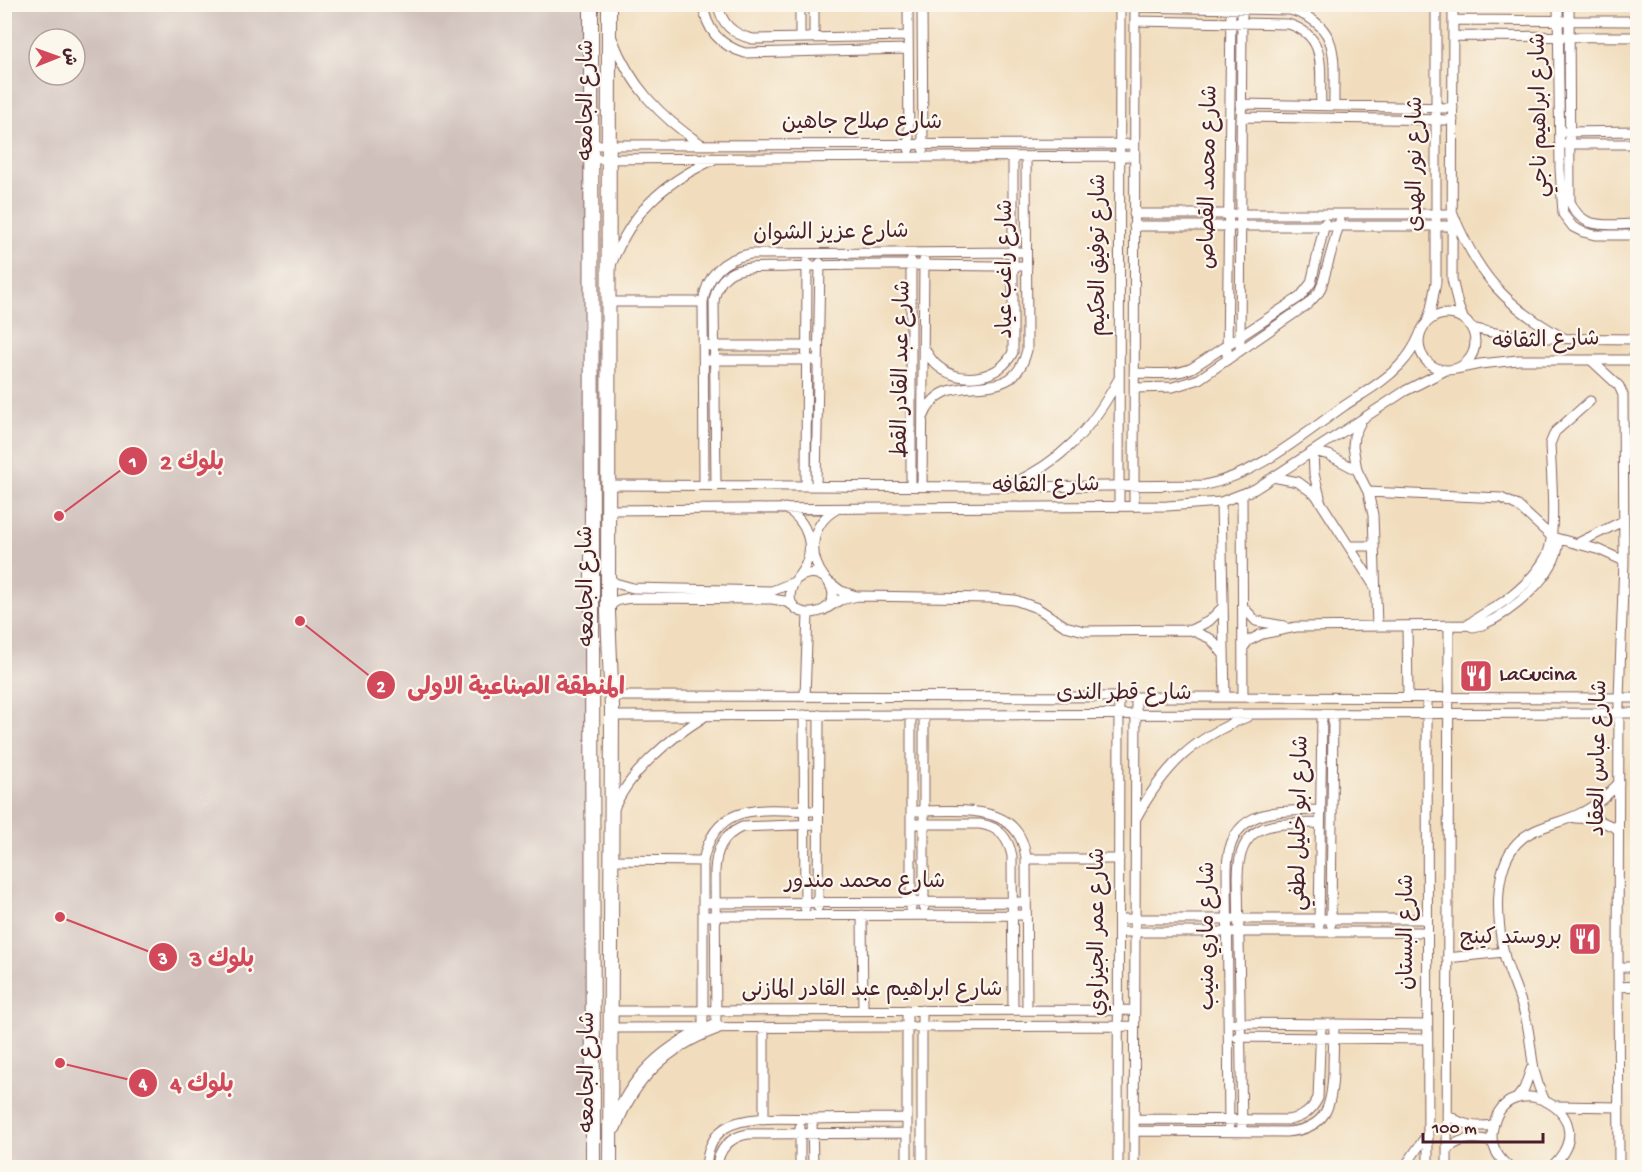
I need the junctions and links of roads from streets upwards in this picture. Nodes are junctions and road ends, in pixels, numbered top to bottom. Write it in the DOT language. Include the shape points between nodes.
graph roads {
  1 [pos="591,4"];
  2 [pos="609,4"];
  3 [pos="703,4"];
  4 [pos="718,4"];
  5 [pos="800,4"];
  6 [pos="814,4"];
  7 [pos="908,4"];
  8 [pos="922,4"];
  9 [pos="1120,4"];
  10 [pos="1431,4"];
  11 [pos="1436,4"];
  12 [pos="1453,4"];
  13 [pos="1558,4"];
  14 [pos="1569,4"];
  15 [pos="1135,6"];
  16 [pos="1236,10"];
  17 [pos="1453,20"];
  18 [pos="1558,20"];
  19 [pos="1135,21"];
  20 [pos="1569,21"];
  21 [pos="1638,21"];
  22 [pos="1236,23"];
  23 [pos="1436,26"];
  24 [pos="609,32"];
  25 [pos="1326,32"];
  26 [pos="908,36"];
  27 [pos="1453,36"];
  28 [pos="1564,37"];
  29 [pos="1638,37"];
  30 [pos="800,38"];
  31 [pos="813,38"];
  32 [pos="1314,40"];
  33 [pos="908,49"];
  34 [pos="1241,104"];
  35 [pos="1321,105"];
  36 [pos="1338,106"];
  37 [pos="1436,107"];
  38 [pos="1453,108"];
  39 [pos="1241,117"];
  40 [pos="1341,118"];
  41 [pos="1436,120"];
  42 [pos="1453,120"];
  43 [pos="1564,132"];
  44 [pos="1638,132"];
  45 [pos="701,144"];
  46 [pos="909,144"];
  47 [pos="923,144"];
  48 [pos="1119,144"];
  49 [pos="1134,144"];
  50 [pos="1564,144"];
  51 [pos="1638,144"];
  52 [pos="591,145"];
  53 [pos="609,145"];
  54 [pos="1119,156"];
  55 [pos="1134,156"];
  56 [pos="1013,157"];
  57 [pos="1026,157"];
  58 [pos="909,158"];
  59 [pos="923,158"];
  60 [pos="591,159"];
  61 [pos="716,159"];
  62 [pos="609,160"];
  63 [pos="1134,214"];
  64 [pos="1229,214"];
  65 [pos="1240,214"];
  66 [pos="1324,214"];
  67 [pos="1340,214"];
  68 [pos="1436,214"];
  69 [pos="1453,214"];
  70 [pos="1581,219"];
  71 [pos="1638,224"];
  72 [pos="1134,226"];
  73 [pos="1228,226"];
  74 [pos="1240,226"];
  75 [pos="1325,226"];
  76 [pos="1340,226"];
  77 [pos="1436,226"];
  78 [pos="1453,226"];
  79 [pos="1573,227"];
  80 [pos="1638,235"];
  81 [pos="1014,252"];
  82 [pos="1026,252"];
  83 [pos="820,253"];
  84 [pos="911,253"];
  85 [pos="924,253"];
  86 [pos="808,254"];
  87 [pos="807,266"];
  88 [pos="820,266"];
  89 [pos="911,266"];
  90 [pos="924,266"];
  91 [pos="1014,266"];
  92 [pos="1026,266"];
  93 [pos="609,270"];
  94 [pos="609,302"];
  95 [pos="703,302"];
  96 [pos="1463,318"];
  97 [pos="1427,322"];
  98 [pos="1472,328"];
  99 [pos="1420,334"];
  100 [pos="1240,337"];
  101 [pos="1564,338"];
  102 [pos="1638,339"];
  103 [pos="703,346"];
  104 [pos="714,346"];
  105 [pos="807,346"];
  106 [pos="819,346"];
  107 [pos="1227,346"];
  108 [pos="924,348"];
  109 [pos="1240,351"];
  110 [pos="703,360"];
  111 [pos="714,360"];
  112 [pos="807,360"];
  113 [pos="819,360"];
  114 [pos="1227,360"];
  115 [pos="1638,360"];
  116 [pos="1592,361"];
  117 [pos="1451,370"];
  118 [pos="1134,373"];
  119 [pos="1119,378"];
  120 [pos="1134,388"];
  121 [pos="1590,401"];
  122 [pos="923,418"];
  123 [pos="1361,419"];
  124 [pos="1313,451"];
  125 [pos="1357,470"];
  126 [pos="1273,477"];
  127 [pos="704,485"];
  128 [pos="716,485"];
  129 [pos="806,485"];
  130 [pos="816,485"];
  131 [pos="609,486"];
  132 [pos="911,486"];
  133 [pos="922,486"];
  134 [pos="1008,486"];
  135 [pos="1119,486"];
  136 [pos="1134,486"];
  137 [pos="1368,492"];
  138 [pos="1242,495"];
  139 [pos="1221,502"];
  140 [pos="1119,505"];
  141 [pos="1134,505"];
  142 [pos="1323,505"];
  143 [pos="785,508"];
  144 [pos="838,508"];
  145 [pos="608,510"];
  146 [pos="1623,521"];
  147 [pos="1556,539"];
  148 [pos="1578,543"];
  149 [pos="1349,546"];
  150 [pos="1374,546"];
  151 [pos="1624,561"];
  152 [pos="608,577"];
  153 [pos="826,579"];
  154 [pos="795,580"];
  155 [pos="1376,588"];
  156 [pos="858,596"];
  157 [pos="795,606"];
  158 [pos="1223,607"];
  159 [pos="1243,607"];
  160 [pos="824,610"];
  161 [pos="592,612"];
  162 [pos="608,612"];
  163 [pos="808,614"];
  164 [pos="1449,625"];
  165 [pos="1377,626"];
  166 [pos="1407,626"];
  167 [pos="1296,627"];
  168 [pos="1191,630"];
  169 [pos="1243,648"];
  170 [pos="1224,655"];
  171 [pos="611,696"];
  172 [pos="805,696"];
  173 [pos="1119,696"];
  174 [pos="1136,696"];
  175 [pos="1225,697"];
  176 [pos="1244,697"];
  177 [pos="1408,697"];
  178 [pos="1427,697"];
  179 [pos="1448,697"];
  180 [pos="1619,698"];
  181 [pos="1638,698"];
  182 [pos="1619,713"];
  183 [pos="1638,713"];
  184 [pos="1136,714"];
  185 [pos="1254,714"];
  186 [pos="1322,714"];
  187 [pos="1333,714"];
  188 [pos="1427,714"];
  189 [pos="1447,714"];
  190 [pos="804,715"];
  191 [pos="819,715"];
  192 [pos="911,715"];
  193 [pos="924,715"];
  194 [pos="1119,715"];
  195 [pos="611,716"];
  196 [pos="706,716"];
  197 [pos="1619,783"];
  198 [pos="1321,810"];
  199 [pos="805,811"];
  200 [pos="818,811"];
  201 [pos="911,811"];
  202 [pos="924,811"];
  203 [pos="1569,818"];
  204 [pos="1135,820"];
  205 [pos="611,823"];
  206 [pos="1320,823"];
  207 [pos="818,824"];
  208 [pos="911,824"];
  209 [pos="924,824"];
  210 [pos="805,825"];
  211 [pos="1618,829"];
  212 [pos="1026,859"];
  213 [pos="1119,859"];
  214 [pos="611,860"];
  215 [pos="704,861"];
  216 [pos="818,902"];
  217 [pos="911,902"];
  218 [pos="924,902"];
  219 [pos="1012,902"];
  220 [pos="1026,902"];
  221 [pos="703,903"];
  222 [pos="715,903"];
  223 [pos="805,903"];
  224 [pos="862,915"];
  225 [pos="911,915"];
  226 [pos="924,915"];
  227 [pos="1012,915"];
  228 [pos="1026,915"];
  229 [pos="703,916"];
  230 [pos="715,916"];
  231 [pos="805,916"];
  232 [pos="818,916"];
  233 [pos="1119,919"];
  234 [pos="1135,919"];
  235 [pos="1228,919"];
  236 [pos="1240,919"];
  237 [pos="1319,919"];
  238 [pos="1331,919"];
  239 [pos="1427,919"];
  240 [pos="1119,932"];
  241 [pos="1135,932"];
  242 [pos="1228,932"];
  243 [pos="1240,932"];
  244 [pos="1319,932"];
  245 [pos="1331,932"];
  246 [pos="1427,933"];
  247 [pos="1504,952"];
  248 [pos="1447,958"];
  249 [pos="1618,967"];
  250 [pos="1638,968"];
  251 [pos="1618,987"];
  252 [pos="1638,987"];
  253 [pos="703,1010"];
  254 [pos="716,1010"];
  255 [pos="863,1010"];
  256 [pos="908,1010"];
  257 [pos="922,1010"];
  258 [pos="1013,1010"];
  259 [pos="1027,1010"];
  260 [pos="1118,1010"];
  261 [pos="1134,1010"];
  262 [pos="610,1011"];
  263 [pos="1241,1023"];
  264 [pos="1229,1024"];
  265 [pos="1322,1024"];
  266 [pos="1334,1024"];
  267 [pos="1428,1025"];
  268 [pos="1118,1026"];
  269 [pos="1134,1026"];
  270 [pos="710,1027"];
  271 [pos="764,1027"];
  272 [pos="907,1027"];
  273 [pos="922,1027"];
  274 [pos="610,1028"];
  275 [pos="1229,1036"];
  276 [pos="1241,1037"];
  277 [pos="1321,1038"];
  278 [pos="1334,1038"];
  279 [pos="1427,1039"];
  280 [pos="1532,1067"];
  281 [pos="1517,1098"];
  282 [pos="1544,1099"];
  283 [pos="1556,1106"];
  284 [pos="1619,1107"];
  285 [pos="1447,1114"];
  286 [pos="908,1118"];
  287 [pos="764,1119"];
  288 [pos="800,1119"];
  289 [pos="812,1119"];
  290 [pos="1134,1119"];
  291 [pos="1229,1119"];
  292 [pos="1242,1119"];
  293 [pos="1493,1125"];
  294 [pos="1134,1131"];
  295 [pos="1229,1131"];
  296 [pos="1242,1131"];
  297 [pos="800,1132"];
  298 [pos="812,1132"];
  299 [pos="908,1133"];
  300 [pos="1428,1133"];
  301 [pos="1492,1142"];
  302 [pos="1447,1149"];
  303 [pos="610,1150"];
  304 [pos="593,1167"];
  305 [pos="610,1167"];
  306 [pos="705,1167"];
  307 [pos="717,1167"];
  308 [pos="800,1167"];
  309 [pos="813,1167"];
  310 [pos="908,1167"];
  311 [pos="922,1167"];
  312 [pos="1118,1167"];
  313 [pos="1134,1167"];
  314 [pos="1404,1167"];
  315 [pos="1428,1167"];
  316 [pos="1447,1167"];
  317 [pos="1510,1167"];
  318 [pos="1550,1167"];
  319 [pos="1619,1167"];
  1 -- 52 [label="street, شارع الجامعه"];
  2 -- 24 [label="street, شارع الجامعه"];
  3 -- 33 [label="street" via="705,18 716,37 745,53"];
  4 -- 30 [label="street" via="722,20 744,37"];
  5 -- 30 [label="street"];
  6 -- 31 [label="street"];
  7 -- 26 [label="street"];
  8 -- 47 [label="street"];
  9 -- 48 [label="street, شارع توفيق الحكيم"];
  10 -- 23 [label="street"];
  11 -- 23 [label="street, شارع نور الهدى"];
  12 -- 17 [label="street, شارع نور الهدى"];
  13 -- 18 [label="street, شارع ابراهيم ناجي"];
  14 -- 20 [label="street, شارع ابراهيم ناجي"];
  15 -- 16 [label="street"];
  15 -- 19 [label="street, شارع توفيق الحكيم"];
  16 -- 22 [label="street, شارع محمد القصاص"];
  16 -- 25 [label="street" via="1290,10 1304,14"];
  17 -- 18 [label="street"];
  17 -- 27 [label="street, شارع نور الهدى"];
  18 -- 20 [label="street"];
  18 -- 28 [label="street, شارع ابراهيم ناجي"];
  19 -- 22 [label="street"];
  19 -- 49 [label="street, شارع توفيق الحكيم"];
  20 -- 21 [label="street"];
  20 -- 28 [label="street, شارع ابراهيم ناجي"];
  22 -- 32 [label="street" via="1288,24"];
  22 -- 34 [label="street, شارع محمد القصاص"];
  22 -- 64 [label="street, شارع محمد القصاص"];
  23 -- 37 [label="street, شارع نور الهدى"];
  24 -- 45 [label="street" via="635,85 676,127"];
  24 -- 53 [label="street, شارع الجامعه"];
  25 -- 32 [label="street"];
  25 -- 36 [label="street" via="1332,45"];
  26 -- 31 [label="street"];
  26 -- 33 [label="street"];
  27 -- 28 [label="street"];
  27 -- 38 [label="street, شارع نور الهدى"];
  28 -- 29 [label="street"];
  28 -- 43 [label="street, شارع ابراهيم ناجي"];
  30 -- 31 [label="street"];
  32 -- 35 [label="street" via="1319,48"];
  33 -- 46 [label="street"];
  34 -- 35 [label="street"];
  34 -- 39 [label="street, شارع محمد القصاص"];
  35 -- 36 [label="street"];
  36 -- 37 [label="street"];
  36 -- 40 [label="street"];
  37 -- 38 [label="street"];
  37 -- 41 [label="street, شارع نور الهدى"];
  38 -- 42 [label="street, شارع نور الهدى"];
  39 -- 40 [label="street"];
  39 -- 65 [label="street, شارع محمد القصاص"];
  40 -- 41 [label="street"];
  41 -- 42 [label="street"];
  41 -- 68 [label="street, شارع نور الهدى"];
  42 -- 69 [label="street, شارع نور الهدى"];
  43 -- 44 [label="street"];
  43 -- 50 [label="street, شارع ابراهيم ناجي"];
  45 -- 46 [label="street, شارع صلاح جاهين"];
  45 -- 53 [label="street, شارع صلاح جاهين"];
  46 -- 47 [label="street, شارع صلاح جاهين"];
  46 -- 58 [label="street"];
  47 -- 48 [label="street, شارع صلاح جاهين"];
  47 -- 59 [label="street"];
  48 -- 49 [label="street, شارع صلاح جاهين"];
  48 -- 54 [label="street, شارع توفيق الحكيم"];
  49 -- 55 [label="street, شارع توفيق الحكيم"];
  50 -- 51 [label="street"];
  50 -- 70 [label="street, شارع ابراهيم ناجي" via="1570,201"];
  50 -- 79 [label="street, شارع ابراهيم ناجي" via="1561,206"];
  52 -- 53 [label="street, شارع صلاح جاهين"];
  52 -- 60 [label="street, شارع الجامعه"];
  53 -- 62 [label="street, شارع الجامعه"];
  54 -- 55 [label="street, شارع صلاح جاهين"];
  54 -- 57 [label="street, شارع صلاح جاهين"];
  54 -- 119 [label="street, شارع توفيق الحكيم"];
  55 -- 63 [label="street, شارع توفيق الحكيم"];
  56 -- 57 [label="street, شارع صلاح جاهين"];
  56 -- 59 [label="street, شارع صلاح جاهين"];
  56 -- 81 [label="street, شارع راغب عياد"];
  57 -- 82 [label="street, شارع راغب عياد"];
  58 -- 59 [label="street, شارع صلاح جاهين"];
  58 -- 61 [label="street, شارع صلاح جاهين"];
  60 -- 62 [label="street, شارع صلاح جاهين"];
  60 -- 161 [label="street, شارع الجامعه"];
  61 -- 62 [label="street, شارع صلاح جاهين"];
  61 -- 93 [label="street" via="687,172 661,191 621,240"];
  62 -- 93 [label="street, شارع الجامعه"];
  63 -- 64 [label="street"];
  63 -- 72 [label="street, شارع توفيق الحكيم"];
  64 -- 65 [label="street"];
  64 -- 73 [label="street, شارع محمد القصاص"];
  65 -- 66 [label="street"];
  65 -- 74 [label="street, شارع محمد القصاص"];
  66 -- 67 [label="street"];
  66 -- 75 [label="street"];
  67 -- 68 [label="street"];
  67 -- 76 [label="street"];
  68 -- 69 [label="street"];
  68 -- 77 [label="street, شارع نور الهدى"];
  69 -- 78 [label="street, شارع نور الهدى"];
  69 -- 101 [label="street" via="1469,249 1496,288 1516,308"];
  70 -- 71 [label="street, شارع ابراهيم ناجي" via="1593,224"];
  70 -- 79 [label="street"];
  72 -- 73 [label="street"];
  72 -- 118 [label="street, شارع توفيق الحكيم"];
  73 -- 74 [label="street"];
  73 -- 107 [label="street, شارع محمد القصاص"];
  74 -- 75 [label="street"];
  74 -- 100 [label="street, شارع محمد القصاص"];
  75 -- 76 [label="street"];
  75 -- 100 [label="street" via="1308,287 1300,297"];
  76 -- 77 [label="street"];
  76 -- 109 [label="street" via="1322,285 1314,298"];
  77 -- 78 [label="street"];
  77 -- 97 [label="street, شارع نور الهدى" via="1436,282"];
  78 -- 96 [label="street, شارع نور الهدى" via="1452,279"];
  79 -- 80 [label="street" via="1595,235"];
  81 -- 82 [label="street, شارع عزيز الشوان"];
  81 -- 85 [label="street, شارع عزيز الشوان"];
  81 -- 91 [label="street, شارع راغب عياد"];
  82 -- 92 [label="street, شارع راغب عياد"];
  83 -- 84 [label="street, شارع عزيز الشوان"];
  83 -- 86 [label="street, شارع عزيز الشوان"];
  83 -- 88 [label="street"];
  84 -- 85 [label="street, شارع عزيز الشوان"];
  84 -- 89 [label="street, شارع عبد القادر القط"];
  85 -- 90 [label="street, شارع عبد القادر القط"];
  86 -- 87 [label="street"];
  86 -- 95 [label="street, شارع عزيز الشوان" via="750,254 727,261 710,279"];
  87 -- 88 [label="street, شارع عزيز الشوان"];
  87 -- 104 [label="street, شارع عزيز الشوان" via="745,269 723,279 714,301"];
  87 -- 105 [label="street"];
  88 -- 89 [label="street, شارع عزيز الشوان"];
  88 -- 106 [label="street"];
  89 -- 90 [label="street, شارع عزيز الشوان"];
  89 -- 132 [label="street, شارع عبد القادر القط"];
  90 -- 91 [label="street, شارع عزيز الشوان"];
  90 -- 108 [label="street, شارع عبد القادر القط"];
  91 -- 92 [label="street, شارع عزيز الشوان"];
  91 -- 108 [label="street, شارع راغب عياد" via="1014,343 1008,362 987,375 962,377 939,367"];
  92 -- 122 [label="street, شارع راغب عياد" via="1024,363 1005,382 944,392 934,398"];
  93 -- 94 [label="street, شارع الجامعه"];
  94 -- 95 [label="street"];
  94 -- 131 [label="street, شارع الجامعه"];
  95 -- 103 [label="street, شارع عزيز الشوان"];
  96 -- 97 [label="street" via="1448,313"];
  96 -- 98 [label="street"];
  97 -- 99 [label="street"];
  98 -- 101 [label="street, شارع الثقافه" via="1514,336"];
  98 -- 117 [label="street" via="1474,352 1464,366"];
  99 -- 117 [label="street" via="1424,358 1430,364"];
  99 -- 136 [label="street, شارع الثقافه" via="1408,357 1390,374 1257,467 1205,485"];
  100 -- 107 [label="street"];
  100 -- 109 [label="street, شارع محمد القصاص"];
  101 -- 102 [label="street, شارع الثقافه"];
  103 -- 104 [label="street"];
  103 -- 110 [label="street, شارع عزيز الشوان"];
  104 -- 105 [label="street"];
  104 -- 111 [label="street, شارع عزيز الشوان"];
  105 -- 106 [label="street"];
  105 -- 112 [label="street"];
  106 -- 113 [label="street"];
  107 -- 114 [label="street, شارع محمد القصاص"];
  107 -- 118 [label="street" via="1182,372"];
  108 -- 122 [label="street, شارع عبد القادر القط"];
  109 -- 114 [label="street"];
  110 -- 111 [label="street"];
  110 -- 127 [label="street, شارع عزيز الشوان"];
  111 -- 112 [label="street"];
  111 -- 128 [label="street, شارع عزيز الشوان"];
  112 -- 113 [label="street"];
  112 -- 129 [label="street"];
  113 -- 130 [label="street"];
  114 -- 120 [label="street" via="1182,386"];
  115 -- 116 [label="street, شارع الثقافه"];
  116 -- 117 [label="street, شارع الثقافه" via="1518,360"];
  116 -- 146 [label="street, شارع عباس العقاد" via="1619,386 1623,396"];
  117 -- 123 [label="street, شارع الثقافه" via="1414,385"];
  118 -- 120 [label="street, شارع توفيق الحكيم"];
  119 -- 134 [label="street" via="1092,424 1074,444 1054,461"];
  119 -- 135 [label="street, شارع توفيق الحكيم"];
  120 -- 136 [label="street, شارع توفيق الحكيم"];
  121 -- 147 [label="street" via="1560,427 1550,444"];
  122 -- 133 [label="street, شارع عبد القادر القط"];
  123 -- 124 [label="street, شارع الثقافه"];
  123 -- 125 [label="street" via="1353,446"];
  124 -- 125 [label="street"];
  124 -- 126 [label="street, شارع الثقافه"];
  124 -- 142 [label="street" via="1315,480"];
  125 -- 137 [label="street"];
  126 -- 138 [label="street, شارع الثقافه"];
  126 -- 142 [label="street" via="1303,484"];
  127 -- 128 [label="street, شارع الثقافه"];
  127 -- 131 [label="street, شارع الثقافه"];
  128 -- 129 [label="street, شارع الثقافه"];
  129 -- 130 [label="street, شارع الثقافه"];
  130 -- 132 [label="street, شارع الثقافه"];
  131 -- 145 [label="street, شارع الجامعه"];
  132 -- 133 [label="street, شارع الثقافه"];
  133 -- 134 [label="street, شارع الثقافه"];
  134 -- 135 [label="street, شارع الثقافه"];
  135 -- 136 [label="street, شارع الثقافه"];
  135 -- 140 [label="street, شارع توفيق الحكيم"];
  136 -- 141 [label="street, شارع توفيق الحكيم"];
  137 -- 147 [label="street" via="1501,498 1526,512"];
  137 -- 150 [label="street"];
  138 -- 139 [label="street, شارع الثقافه"];
  138 -- 159 [label="street"];
  139 -- 141 [label="street, شارع الثقافه"];
  139 -- 158 [label="street"];
  140 -- 141 [label="street, شارع الثقافه"];
  140 -- 144 [label="street, شارع الثقافه"];
  142 -- 149 [label="street"];
  143 -- 144 [label="street, شارع الثقافه"];
  143 -- 145 [label="street, شارع الثقافه"];
  143 -- 154 [label="street" via="801,521 809,540 807,561"];
  144 -- 153 [label="street" via="821,522 813,542 816,564"];
  145 -- 152 [label="street, شارع الجامعه"];
  146 -- 148 [label="street"];
  146 -- 151 [label="street, شارع عباس العقاد"];
  147 -- 148 [label="street"];
  147 -- 164 [label="street" via="1554,560 1526,596 1478,627"];
  148 -- 151 [label="street"];
  149 -- 150 [label="street"];
  149 -- 155 [label="street"];
  150 -- 155 [label="street"];
  151 -- 180 [label="street, شارع عباس العقاد"];
  152 -- 154 [label="street" via="633,588 772,591"];
  152 -- 162 [label="street, شارع الجامعه"];
  153 -- 154 [label="street" via="811,573"];
  153 -- 156 [label="street" via="841,591"];
  153 -- 160 [label="street" via="831,596"];
  154 -- 157 [label="street" via="790,594"];
  155 -- 165 [label="street"];
  156 -- 160 [label="street" via="840,600"];
  156 -- 168 [label="street" via="1015,600 1037,608 1065,626 1084,631"];
  157 -- 162 [label="street" via="772,599 633,598 615,602"];
  157 -- 163 [label="street"];
  158 -- 168 [label="street" via="1209,621"];
  158 -- 170 [label="street"];
  159 -- 167 [label="street" via="1256,621"];
  159 -- 169 [label="street"];
  160 -- 163 [label="street"];
  161 -- 162 [label="street"];
  161 -- 304 [label="street, شارع الجامعه"];
  162 -- 171 [label="street, شارع الجامعه"];
  163 -- 172 [label="street"];
  164 -- 166 [label="street"];
  164 -- 179 [label="street, شارع البستان"];
  165 -- 166 [label="street"];
  165 -- 167 [label="street"];
  166 -- 177 [label="street"];
  167 -- 169 [label="street" via="1262,634"];
  168 -- 170 [label="street" via="1211,639"];
  169 -- 176 [label="street"];
  170 -- 175 [label="street"];
  171 -- 172 [label="street, شارع قطر الندى"];
  171 -- 195 [label="street, شارع الجامعه"];
  172 -- 173 [label="street, شارع قطر الندى"];
  173 -- 174 [label="street, شارع قطر الندى"];
  173 -- 194 [label="street, شارع عمر الجيزاوي"];
  174 -- 175 [label="street, شارع قطر الندى"];
  174 -- 184 [label="street, شارع عمر الجيزاوي"];
  175 -- 176 [label="street, شارع قطر الندى"];
  176 -- 177 [label="street, شارع قطر الندى"];
  177 -- 178 [label="street, شارع قطر الندى"];
  178 -- 179 [label="street, شارع قطر الندى"];
  178 -- 188 [label="street, شارع البستان"];
  179 -- 180 [label="street, شارع قطر الندى"];
  179 -- 189 [label="street, شارع البستان"];
  180 -- 181 [label="street, شارع قطر الندى"];
  180 -- 182 [label="street, شارع عباس العقاد"];
  182 -- 183 [label="street, شارع قطر الندى"];
  182 -- 189 [label="street, شارع قطر الندى"];
  182 -- 197 [label="street, شارع عباس العقاد"];
  184 -- 185 [label="street, شارع قطر الندى"];
  184 -- 194 [label="street, شارع قطر الندى"];
  184 -- 204 [label="street, شارع عمر الجيزاوي"];
  185 -- 186 [label="street, شارع قطر الندى"];
  185 -- 204 [label="street" via="1224,726 1175,760"];
  186 -- 187 [label="street, شارع قطر الندى"];
  186 -- 198 [label="street, شارع ابو خليل لطفي"];
  187 -- 188 [label="street, شارع قطر الندى"];
  187 -- 238 [label="street, شارع ابو خليل لطفي"];
  188 -- 189 [label="street, شارع قطر الندى"];
  188 -- 239 [label="street, شارع البستان"];
  189 -- 248 [label="street, شارع البستان"];
  190 -- 191 [label="street, شارع قطر الندى"];
  190 -- 196 [label="street, شارع قطر الندى"];
  190 -- 199 [label="street"];
  191 -- 192 [label="street, شارع قطر الندى"];
  191 -- 200 [label="street"];
  192 -- 193 [label="street, شارع قطر الندى"];
  192 -- 201 [label="street"];
  193 -- 194 [label="street, شارع قطر الندى"];
  193 -- 202 [label="street"];
  194 -- 213 [label="street, شارع عمر الجيزاوي"];
  195 -- 196 [label="street, شارع قطر الندى"];
  195 -- 205 [label="street, شارع الجامعه"];
  196 -- 205 [label="street" via="669,741 648,762 614,809"];
  197 -- 203 [label="street" via="1596,804"];
  197 -- 211 [label="street, شارع عباس العقاد"];
  198 -- 206 [label="street, شارع ابو خليل لطفي"];
  198 -- 235 [label="street, شارع ماري منيب" via="1270,812 1242,826 1227,855"];
  199 -- 200 [label="street"];
  199 -- 210 [label="street"];
  199 -- 215 [label="street" via="750,811 733,817 716,828"];
  200 -- 207 [label="street"];
  201 -- 202 [label="street"];
  201 -- 208 [label="street"];
  202 -- 209 [label="street"];
  202 -- 212 [label="street" via="985,813 1003,819 1018,832"];
  203 -- 211 [label="street" via="1596,819"];
  203 -- 247 [label="street" via="1532,832 1509,853 1500,884"];
  204 -- 234 [label="street, شارع عمر الجيزاوي"];
  205 -- 214 [label="street, شارع الجامعه"];
  206 -- 236 [label="street, شارع ماري منيب" via="1266,826 1249,837 1239,865"];
  206 -- 237 [label="street, شارع ابو خليل لطفي"];
  207 -- 210 [label="street"];
  207 -- 216 [label="street"];
  208 -- 209 [label="street"];
  208 -- 217 [label="street"];
  209 -- 218 [label="street"];
  209 -- 219 [label="street" via="980,824 998,830 1010,846"];
  210 -- 222 [label="street" via="742,827 723,839 715,860"];
  210 -- 223 [label="street"];
  211 -- 249 [label="street, شارع عباس العقاد"];
  212 -- 213 [label="street"];
  212 -- 220 [label="street"];
  213 -- 233 [label="street, شارع عمر الجيزاوي"];
  214 -- 215 [label="street"];
  214 -- 262 [label="street, شارع الجامعه"];
  215 -- 221 [label="street"];
  216 -- 217 [label="street, شارع محمد مندور"];
  216 -- 223 [label="street, شارع محمد مندور"];
  216 -- 232 [label="street"];
  217 -- 218 [label="street, شارع محمد مندور"];
  217 -- 225 [label="street"];
  218 -- 219 [label="street, شارع محمد مندور"];
  218 -- 226 [label="street"];
  219 -- 220 [label="street, شارع محمد مندور"];
  219 -- 227 [label="street"];
  220 -- 228 [label="street"];
  221 -- 222 [label="street, شارع محمد مندور"];
  221 -- 229 [label="street"];
  222 -- 223 [label="street, شارع محمد مندور"];
  222 -- 230 [label="street"];
  223 -- 231 [label="street"];
  224 -- 225 [label="street, شارع محمد مندور"];
  224 -- 232 [label="street, شارع محمد مندور"];
  224 -- 255 [label="street"];
  225 -- 226 [label="street, شارع محمد مندور"];
  226 -- 227 [label="street, شارع محمد مندور"];
  227 -- 228 [label="street, شارع محمد مندور"];
  227 -- 258 [label="street"];
  228 -- 259 [label="street"];
  229 -- 230 [label="street, شارع محمد مندور"];
  229 -- 253 [label="street"];
  230 -- 231 [label="street, شارع محمد مندور"];
  230 -- 254 [label="street"];
  231 -- 232 [label="street, شارع محمد مندور"];
  233 -- 234 [label="street"];
  233 -- 240 [label="street, شارع عمر الجيزاوي"];
  234 -- 235 [label="street"];
  234 -- 241 [label="street, شارع عمر الجيزاوي"];
  235 -- 236 [label="street"];
  235 -- 242 [label="street, شارع ماري منيب"];
  236 -- 237 [label="street"];
  236 -- 243 [label="street, شارع ماري منيب"];
  237 -- 238 [label="street"];
  237 -- 244 [label="street, شارع ابو خليل لطفي"];
  238 -- 239 [label="street"];
  238 -- 245 [label="street, شارع ابو خليل لطفي"];
  239 -- 246 [label="street, شارع البستان"];
  240 -- 241 [label="street"];
  240 -- 260 [label="street, شارع عمر الجيزاوي"];
  241 -- 242 [label="street"];
  241 -- 261 [label="street, شارع عمر الجيزاوي"];
  242 -- 243 [label="street"];
  242 -- 264 [label="street, شارع ماري منيب"];
  243 -- 244 [label="street"];
  243 -- 263 [label="street, شارع ماري منيب"];
  244 -- 245 [label="street"];
  245 -- 246 [label="street"];
  246 -- 267 [label="street, شارع البستان"];
  247 -- 248 [label="street"];
  247 -- 280 [label="street" via="1526,1017"];
  248 -- 285 [label="street, شارع البستان"];
  249 -- 250 [label="street"];
  249 -- 251 [label="street, شارع عباس العقاد"];
  251 -- 252 [label="street"];
  251 -- 284 [label="street, شارع عباس العقاد"];
  253 -- 254 [label="street, شارع ابراهيم عبد القادر المازنى"];
  253 -- 262 [label="street, شارع ابراهيم عبد القادر المازنى"];
  253 -- 270 [label="street"];
  254 -- 255 [label="street, شارع ابراهيم عبد القادر المازنى"];
  254 -- 270 [label="street"];
  255 -- 256 [label="street, شارع ابراهيم عبد القادر المازنى"];
  256 -- 257 [label="street, شارع ابراهيم عبد القادر المازنى"];
  256 -- 272 [label="street"];
  257 -- 258 [label="street, شارع ابراهيم عبد القادر المازنى"];
  257 -- 273 [label="street"];
  258 -- 259 [label="street, شارع ابراهيم عبد القادر المازنى"];
  259 -- 260 [label="street, شارع ابراهيم عبد القادر المازنى"];
  260 -- 261 [label="street, شارع ابراهيم عبد القادر المازنى"];
  260 -- 268 [label="street, شارع عمر الجيزاوي"];
  261 -- 269 [label="street, شارع عمر الجيزاوي"];
  262 -- 274 [label="street, شارع الجامعه"];
  263 -- 264 [label="street"];
  263 -- 265 [label="street"];
  263 -- 276 [label="street, شارع ماري منيب"];
  264 -- 275 [label="street, شارع ماري منيب"];
  265 -- 266 [label="street"];
  265 -- 277 [label="street"];
  266 -- 267 [label="street"];
  266 -- 278 [label="street"];
  267 -- 279 [label="street, شارع البستان"];
  268 -- 269 [label="street, شارع ابراهيم عبد القادر المازنى"];
  268 -- 273 [label="street, شارع ابراهيم عبد القادر المازنى"];
  268 -- 312 [label="street, شارع عمر الجيزاوي"];
  269 -- 290 [label="street, شارع عمر الجيزاوي"];
  270 -- 271 [label="street, شارع ابراهيم عبد القادر المازنى"];
  270 -- 274 [label="street, شارع ابراهيم عبد القادر المازنى"];
  270 -- 303 [label="street" via="668,1051 645,1072 619,1112"];
  271 -- 272 [label="street, شارع ابراهيم عبد القادر المازنى"];
  271 -- 287 [label="street"];
  272 -- 273 [label="street, شارع ابراهيم عبد القادر المازنى"];
  272 -- 286 [label="street"];
  273 -- 311 [label="street"];
  274 -- 303 [label="street, شارع الجامعه"];
  275 -- 276 [label="street"];
  275 -- 291 [label="street, شارع ماري منيب"];
  276 -- 277 [label="street"];
  276 -- 292 [label="street, شارع ماري منيب"];
  277 -- 278 [label="street"];
  277 -- 292 [label="street" via="1320,1088 1314,1107 1297,1119"];
  278 -- 279 [label="street"];
  278 -- 296 [label="street" via="1332,1097 1324,1116 1297,1131"];
  279 -- 300 [label="street, شارع البستان"];
  280 -- 281 [label="street"];
  280 -- 282 [label="street"];
  281 -- 282 [label="street"];
  281 -- 293 [label="street" via="1506,1104"];
  282 -- 283 [label="street"];
  283 -- 284 [label="street"];
  283 -- 318 [label="street" via="1568,1132 1567,1146"];
  284 -- 319 [label="street, شارع عباس العقاد"];
  285 -- 293 [label="street" via="1464,1124"];
  285 -- 302 [label="street, شارع البستان"];
  286 -- 289 [label="street"];
  286 -- 299 [label="street"];
  287 -- 288 [label="street"];
  287 -- 306 [label="street" via="725,1128 710,1146"];
  288 -- 289 [label="street"];
  288 -- 297 [label="street"];
  289 -- 298 [label="street"];
  290 -- 291 [label="street"];
  290 -- 294 [label="street, شارع عمر الجيزاوي"];
  291 -- 292 [label="street"];
  291 -- 295 [label="street, شارع ماري منيب"];
  292 -- 296 [label="street, شارع ماري منيب"];
  293 -- 301 [label="street"];
  294 -- 295 [label="street"];
  294 -- 313 [label="street, شارع عمر الجيزاوي"];
  295 -- 296 [label="street"];
  297 -- 298 [label="street"];
  297 -- 307 [label="street" via="740,1135 725,1146"];
  297 -- 308 [label="street"];
  298 -- 299 [label="street"];
  298 -- 309 [label="street"];
  299 -- 310 [label="street"];
  300 -- 314 [label="street"];
  300 -- 315 [label="street, شارع البستان"];
  301 -- 302 [label="street" via="1473,1138"];
  301 -- 317 [label="street" via="1496,1153"];
  302 -- 316 [label="street, شارع البستان"];
  303 -- 305 [label="street, شارع الجامعه"];
}
